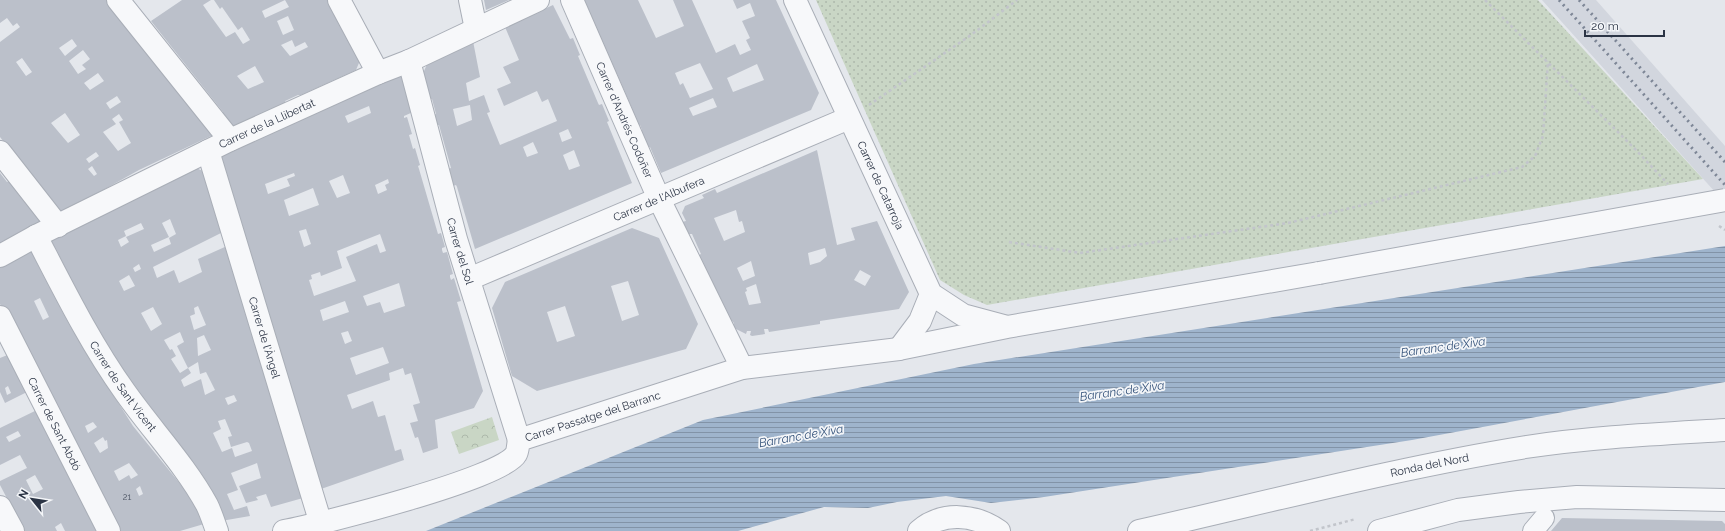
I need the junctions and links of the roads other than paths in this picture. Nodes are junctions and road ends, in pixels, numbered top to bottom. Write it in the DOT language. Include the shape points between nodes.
graph roads {
  1 [pos="118,0"];
  2 [pos="339,0"];
  3 [pos="470,0"];
  4 [pos="538,0"];
  5 [pos="572,0"];
  6 [pos="795,0"];
  7 [pos="476,29"];
  8 [pos="409,61"];
  9 [pos="378,73"];
  10 [pos="849,118"];
  11 [pos="230,140"];
  12 [pos="208,151"];
  13 [pos="0,152"];
  14 [pos="660,199"];
  15 [pos="1725,200"];
  16 [pos="58,226"];
  17 [pos="36,236"];
  18 [pos="0,256"];
  19 [pos="469,279"];
  20 [pos="931,294"];
  21 [pos="0,316"];
  22 [pos="1007,327"];
  23 [pos="899,349"];
  24 [pos="742,368"];
  25 [pos="1725,430"];
  26 [pos="519,440"];
  27 [pos="1725,500"];
  28 [pos="0,507"];
  29 [pos="1458,510"];
  30 [pos="321,524"];
  31 [pos="13,531"];
  32 [pos="109,531"];
  33 [pos="217,531"];
  34 [pos="284,531"];
  35 [pos="919,531"];
  36 [pos="998,531"];
  37 [pos="1139,531"];
  38 [pos="1379,531"];
  39 [pos="1434,531"];
  1 -- 11 [label="street"];
  2 -- 9 [label="street"];
  3 -- 7 [label="street"];
  4 -- 7 [label="street, Carrer de la Llibertat"];
  5 -- 14 [label="street, Carrer d'Andrés Codoñer"];
  6 -- 10 [label="street, Carrer de Catarroja"];
  7 -- 8 [label="street, Carrer de la Llibertat"];
  8 -- 9 [label="street, Carrer de la Llibertat"];
  8 -- 19 [label="street, Carrer del Sol"];
  9 -- 11 [label="street, Carrer de la Llibertat"];
  10 -- 14 [label="street, Carrer de l'Albufera"];
  10 -- 20 [label="street, Carrer de Catarroja"];
  11 -- 12 [label="street, Carrer de la Llibertat"];
  12 -- 16 [label="street, Carrer de la Llibertat"];
  12 -- 30 [label="street, Carrer de l'Àngel"];
  13 -- 16 [label="street"];
  14 -- 19 [label="street, Carrer de l'Albufera"];
  14 -- 24 [label="street, Carrer d'Andrés Codoñer"];
  15 -- 22 [label="street, Carrer Passatge del Barranc, bridge"];
  16 -- 17 [label="street, Carrer de la Llibertat"];
  17 -- 18 [label="street, Carrer de la Llibertat"];
  17 -- 33 [label="street, Carrer de Sant Vicent" via="104,362 197,488"];
  19 -- 26 [label="street, Carrer del Sol"];
  20 -- 22 [label="street" via="963,315"];
  20 -- 23 [label="street" via="920,320"];
  21 -- 32 [label="street, Carrer de Sant Abdó"];
  22 -- 23 [label="street, Carrer Passatge del Barranc"];
  23 -- 24 [label="street, Carrer Passatge del Barranc"];
  24 -- 26 [label="street, Carrer Passatge del Barranc"];
  25 -- 37 [label="street, Ronda del Nord" via="1610,437 1538,446 1408,469"];
  26 -- 30 [label="street, Carrer Passatge del Barranc" via="516,455 505,464 431,493"];
  27 -- 29 [label="street" via="1577,497"];
  28 -- 31 [label="street"];
  29 -- 38 [label="street"];
  29 -- 39 [label="street"];
  30 -- 34 [label="street, Carrer Passatge del Barranc"];
  35 -- 36 [label="street" via="945,518 967,517 987,523"];
}
